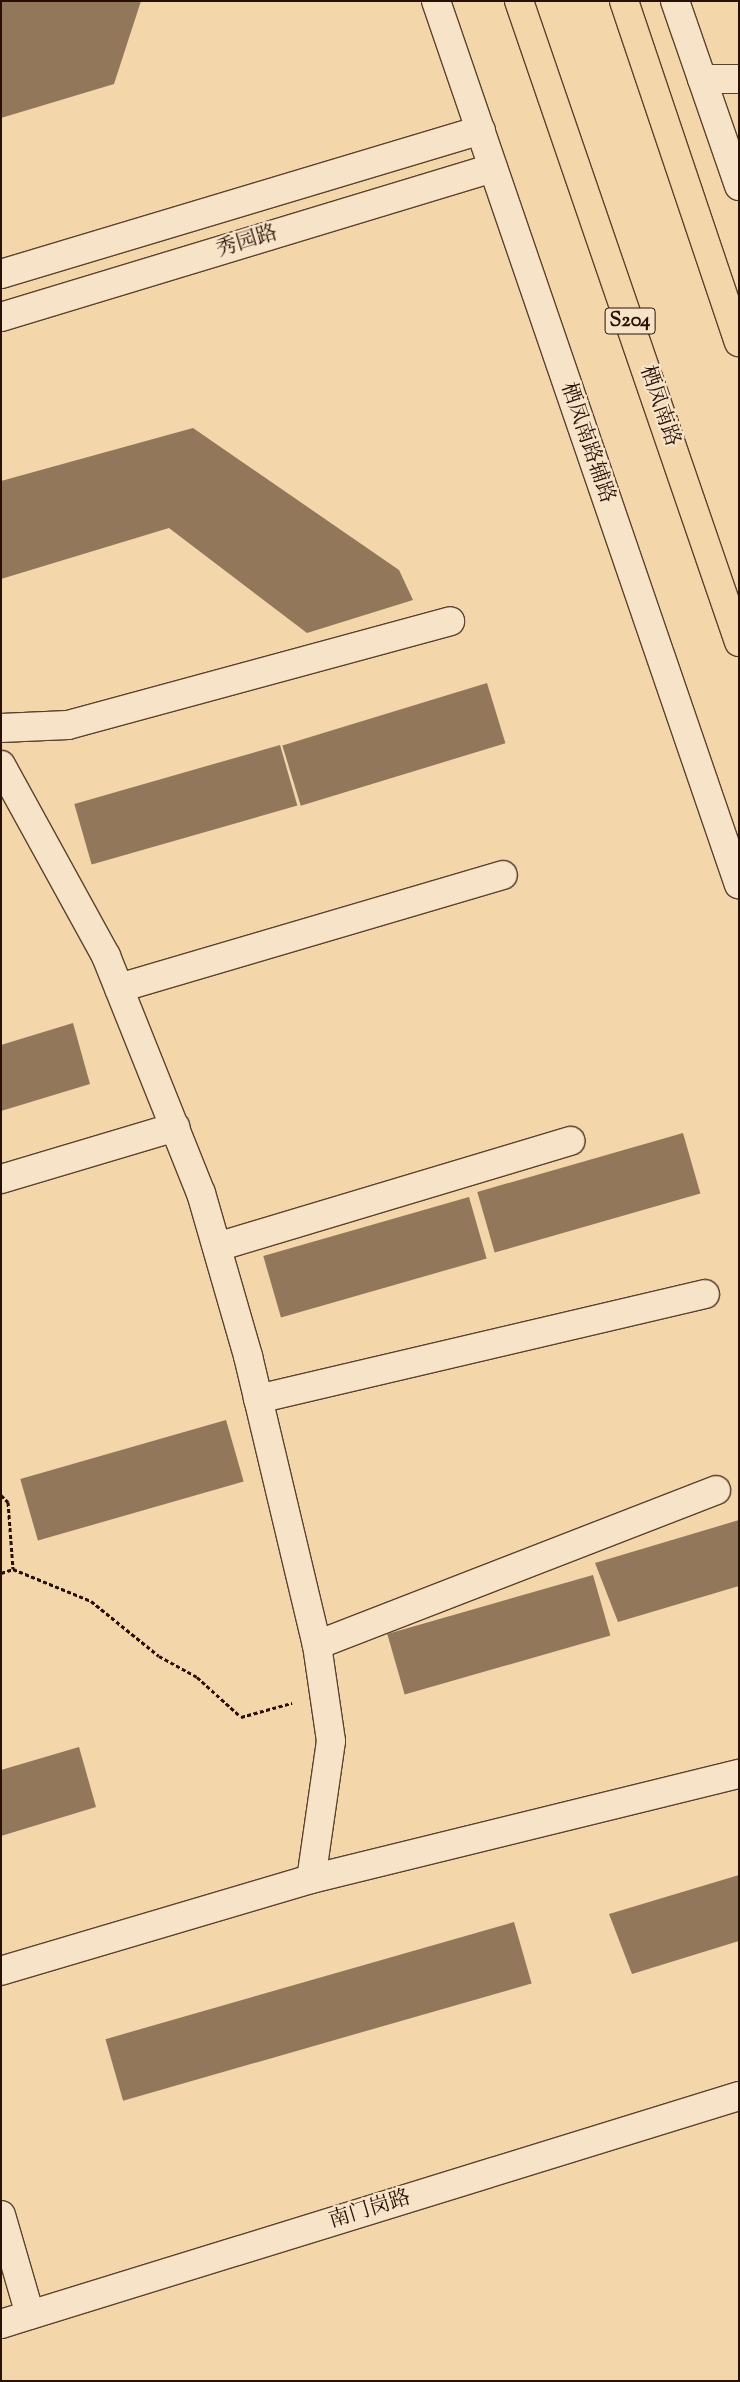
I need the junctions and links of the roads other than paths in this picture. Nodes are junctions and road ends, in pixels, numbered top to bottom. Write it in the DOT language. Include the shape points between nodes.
graph roads {
  1 [pos="436,1"];
  2 [pos="519,1"];
  3 [pos="624,1"];
  4 [pos="675,1"];
  5 [pos="702,79"];
  6 [pos="739,79"];
  7 [pos="481,130"];
  8 [pos="493,168"];
  9 [pos="739,186"];
  10 [pos="1,274"];
  11 [pos="1,316"];
  12 [pos="739,342"];
  13 [pos="450,621"];
  14 [pos="739,642"];
  15 [pos="1,728"];
  16 [pos="1,765"];
  17 [pos="503,874"];
  18 [pos="739,885"];
  19 [pos="119,988"];
  20 [pos="175,1127"];
  21 [pos="570,1141"];
  22 [pos="1,1179"];
  23 [pos="217,1247"];
  24 [pos="705,1294"];
  25 [pos="258,1399"];
  26 [pos="716,1490"];
  27 [pos="317,1645"];
  28 [pos="739,1774"];
  29 [pos="311,1879"];
  30 [pos="1,1971"];
  31 [pos="739,2096"];
  32 [pos="1,2215"];
  33 [pos="30,2315"];
  34 [pos="1,2324"];
  1 -- 7 [label="street, 栖凤南路辅路"];
  2 -- 14 [label="main road, 栖凤南路 / S204"];
  3 -- 12 [label="main road"];
  4 -- 5 [label="street"];
  5 -- 6 [label="street"];
  5 -- 9 [label="street"];
  7 -- 8 [label="street, 栖凤南路辅路"];
  7 -- 10 [label="street, 秀园路"];
  8 -- 11 [label="street, 秀园路"];
  8 -- 18 [label="street, 栖凤南路辅路"];
  13 -- 15 [label="street" via="68,725"];
  16 -- 19 [label="street" via="106,956"];
  17 -- 19 [label="street"];
  19 -- 20 [label="street"];
  20 -- 22 [label="street"];
  20 -- 23 [label="street" via="201,1193"];
  21 -- 23 [label="street"];
  23 -- 25 [label="street"];
  24 -- 25 [label="street"];
  25 -- 27 [label="street"];
  26 -- 27 [label="street"];
  27 -- 29 [label="street" via="331,1742"];
  28 -- 29 [label="street"];
  29 -- 30 [label="street"];
  31 -- 33 [label="street, 南门岗路"];
  32 -- 33 [label="street"];
  33 -- 34 [label="street, 南门岗路"];
}
